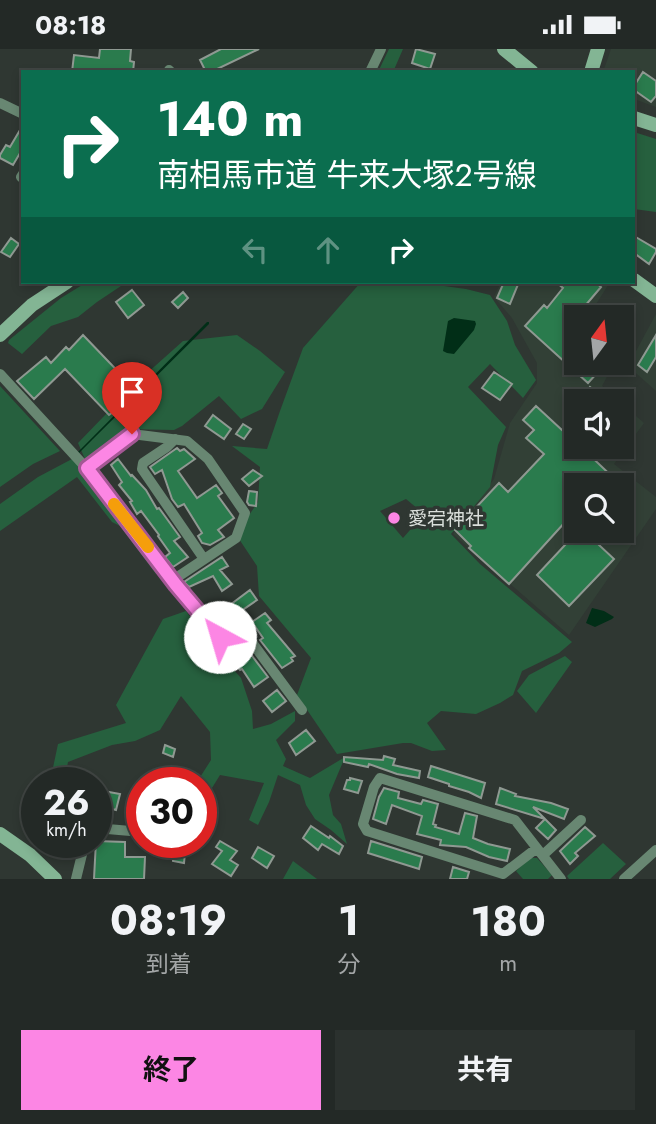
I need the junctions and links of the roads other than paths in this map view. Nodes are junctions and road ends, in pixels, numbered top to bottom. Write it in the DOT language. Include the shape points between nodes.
graph roads {
  1 [pos="381,49"];
  2 [pos="504,49"];
  3 [pos="598,49"];
  4 [pos="371,70"];
  5 [pos="530,70"];
  6 [pos="592,70"];
  7 [pos="0,103"];
  8 [pos="21,113"];
  9 [pos="635,118"];
  10 [pos="655,125"];
  11 [pos="635,281"];
  12 [pos="64,284"];
  13 [pos="656,296"];
  14 [pos="0,335"];
  15 [pos="0,375"];
  16 [pos="174,439"];
  17 [pos="87,468"];
  18 [pos="204,559"];
  19 [pos="173,580"];
  20 [pos="302,710"];
  21 [pos="580,820"];
  22 [pos="0,834"];
  23 [pos="656,849"];
  24 [pos="540,852"];
  25 [pos="81,858"];
  26 [pos="55,879"];
  27 [pos="76,879"];
  28 [pos="561,879"];
  29 [pos="624,879"];
  1 -- 4 [label="street"];
  2 -- 5 [label="street"];
  3 -- 6 [label="street"];
  7 -- 8 [label="street"];
  9 -- 10 [label="street"];
  11 -- 13 [label="street"];
  12 -- 14 [label="street" via="32,305"];
  15 -- 17 [label="street"];
  16 -- 17 [label="street" via="132,434"];
  16 -- 18 [label="street" via="143,463 142,469"];
  16 -- 18 [label="street" via="187,441 208,459 245,513 236,538"];
  17 -- 19 [label="street"];
  18 -- 19 [label="street"];
  19 -- 20 [label="street" via="220,637 239,625"];
  21 -- 24 [label="street"];
  22 -- 26 [label="street"];
  23 -- 29 [label="street"];
  24 -- 24 [label="street" via="515,820 380,778 363,824 367,831 503,874"];
  24 -- 28 [label="street"];
  25 -- 27 [label="street"];
}
